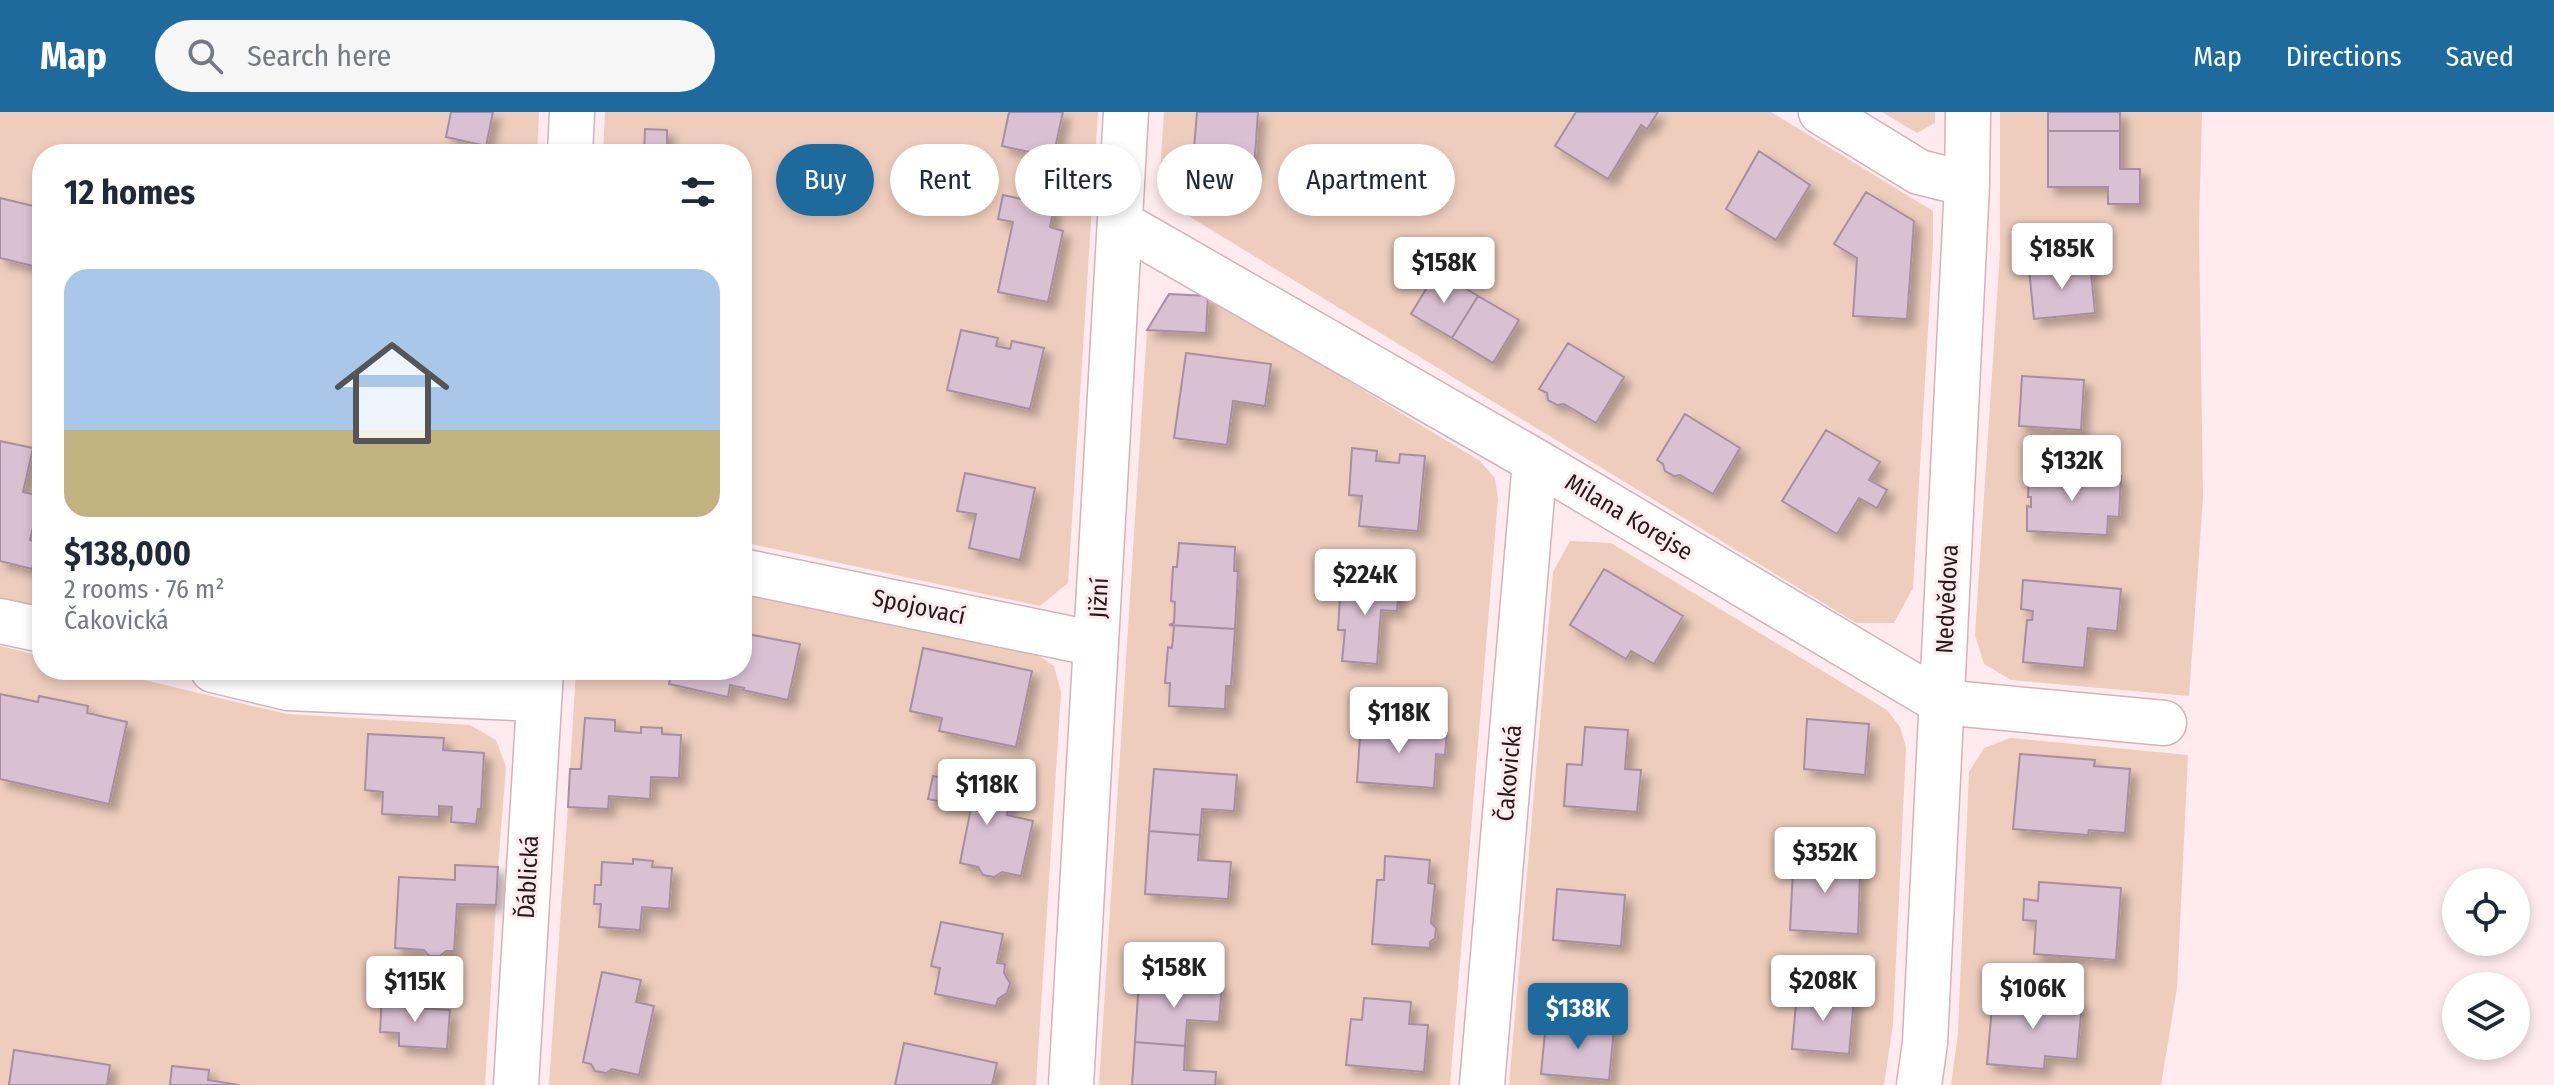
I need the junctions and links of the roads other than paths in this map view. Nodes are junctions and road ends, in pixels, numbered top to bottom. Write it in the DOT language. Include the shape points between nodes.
graph roads {
  1 [pos="572,112"];
  2 [pos="1126,112"];
  3 [pos="1821,112"];
  4 [pos="1968,112"];
  5 [pos="570,144"];
  6 [pos="1967,184"];
  7 [pos="1122,224"];
  8 [pos="1535,461"];
  9 [pos="752,573"];
  10 [pos="0,621"];
  11 [pos="32,628"];
  12 [pos="1096,644"];
  13 [pos="255,680"];
  14 [pos="539,685"];
  15 [pos="1941,702"];
  16 [pos="2164,723"];
  17 [pos="516,1085"];
  18 [pos="1071,1085"];
  19 [pos="1482,1085"];
  20 [pos="1919,1085"];
  1 -- 5 [label="street"];
  2 -- 7 [label="street, Jižní"];
  3 -- 6 [label="street" via="1919,172"];
  4 -- 6 [label="street, Nedvědova"];
  6 -- 15 [label="street, Nedvědova"];
  7 -- 8 [label="street, Milana Korejse"];
  7 -- 12 [label="street, Jižní"];
  8 -- 15 [label="street, Milana Korejse"];
  8 -- 19 [label="street, Čakovická"];
  9 -- 12 [label="street, Spojovací"];
  10 -- 11 [label="street"];
  12 -- 18 [label="street, Jižní"];
  13 -- 14 [label="street" via="288,688"];
  14 -- 17 [label="street, Ďáblická"];
  15 -- 16 [label="street, Milana Korejse"];
  15 -- 20 [label="street, Nedvědova"];
}
